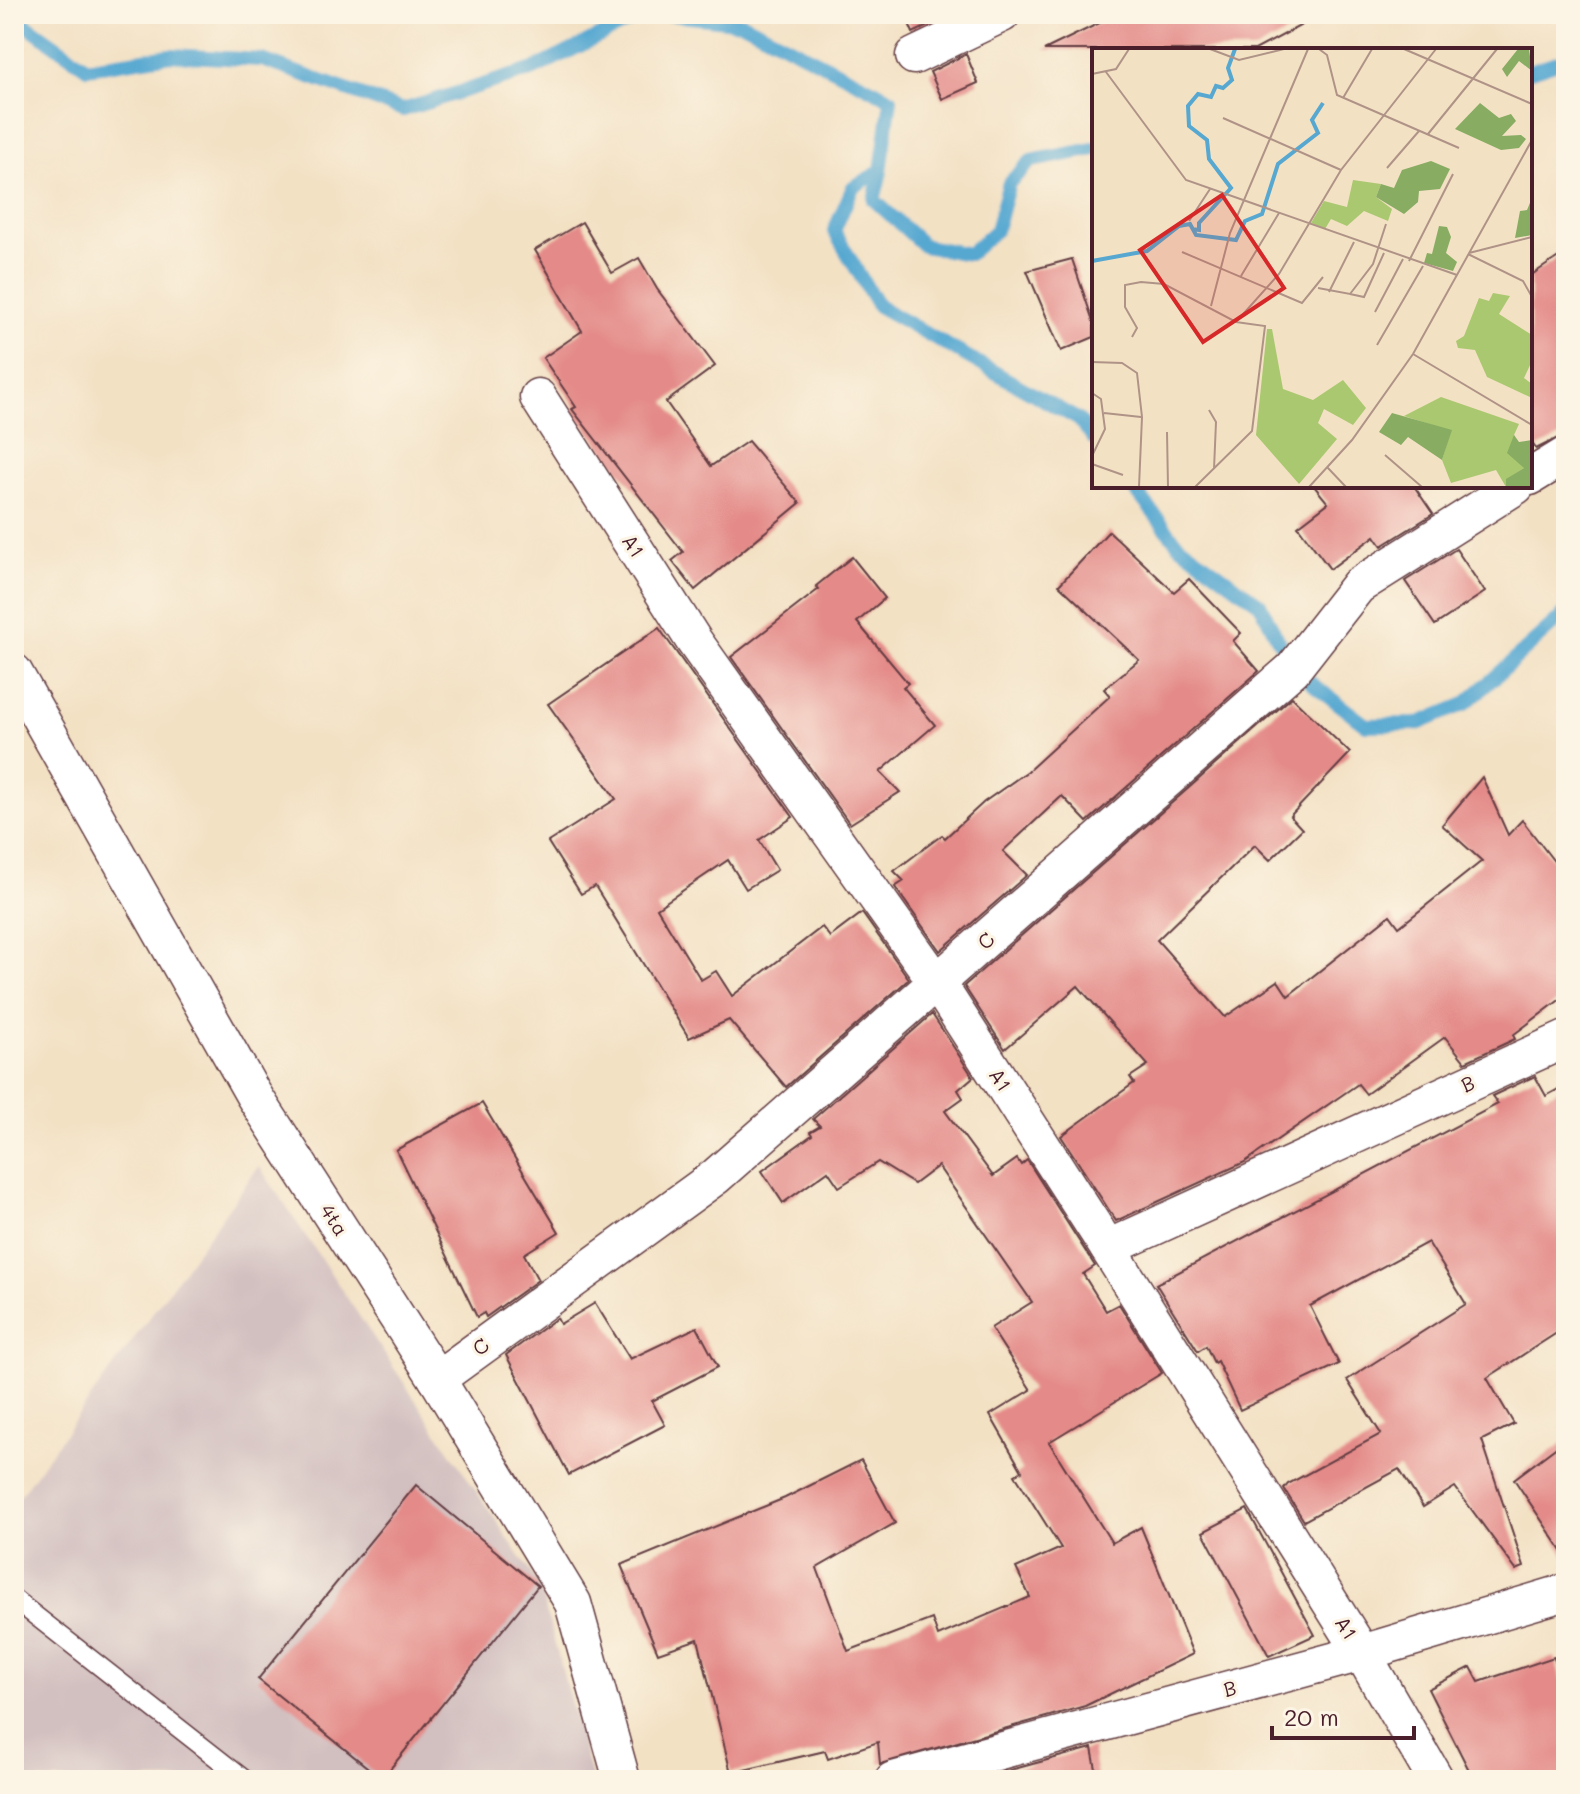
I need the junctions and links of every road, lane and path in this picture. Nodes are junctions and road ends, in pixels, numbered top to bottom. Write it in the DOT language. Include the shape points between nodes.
graph roads {
  1 [pos="1002,14"];
  2 [pos="914,56"];
  3 [pos="538,397"];
  4 [pos="1566,455"];
  5 [pos="1532,476"];
  6 [pos="1513,488"];
  7 [pos="14,672"];
  8 [pos="938,984"];
  9 [pos="1566,1039"];
  10 [pos="1108,1248"];
  11 [pos="437,1379"];
  12 [pos="1566,1592"];
  13 [pos="14,1599"];
  14 [pos="1362,1653"];
  15 [pos="245,1780"];
  16 [pos="622,1780"];
  17 [pos="893,1780"];
  18 [pos="1436,1780"];
  1 -- 2 [label="street"];
  3 -- 8 [label="street, A1" via="694,641"];
  4 -- 5 [label="street"];
  6 -- 8 [label="street, C" via="1358,586 1293,669"];
  7 -- 11 [label="street, 4ta" via="253,1094"];
  8 -- 10 [label="street, A1"];
  8 -- 11 [label="street, C" via="715,1177"];
  9 -- 10 [label="street, B"];
  10 -- 14 [label="street, A1"];
  11 -- 16 [label="street, 4ta" via="573,1603"];
  12 -- 14 [label="street, B"];
  13 -- 15 [label="lane"];
  14 -- 17 [label="street, B"];
  14 -- 18 [label="street, A1"];
}
